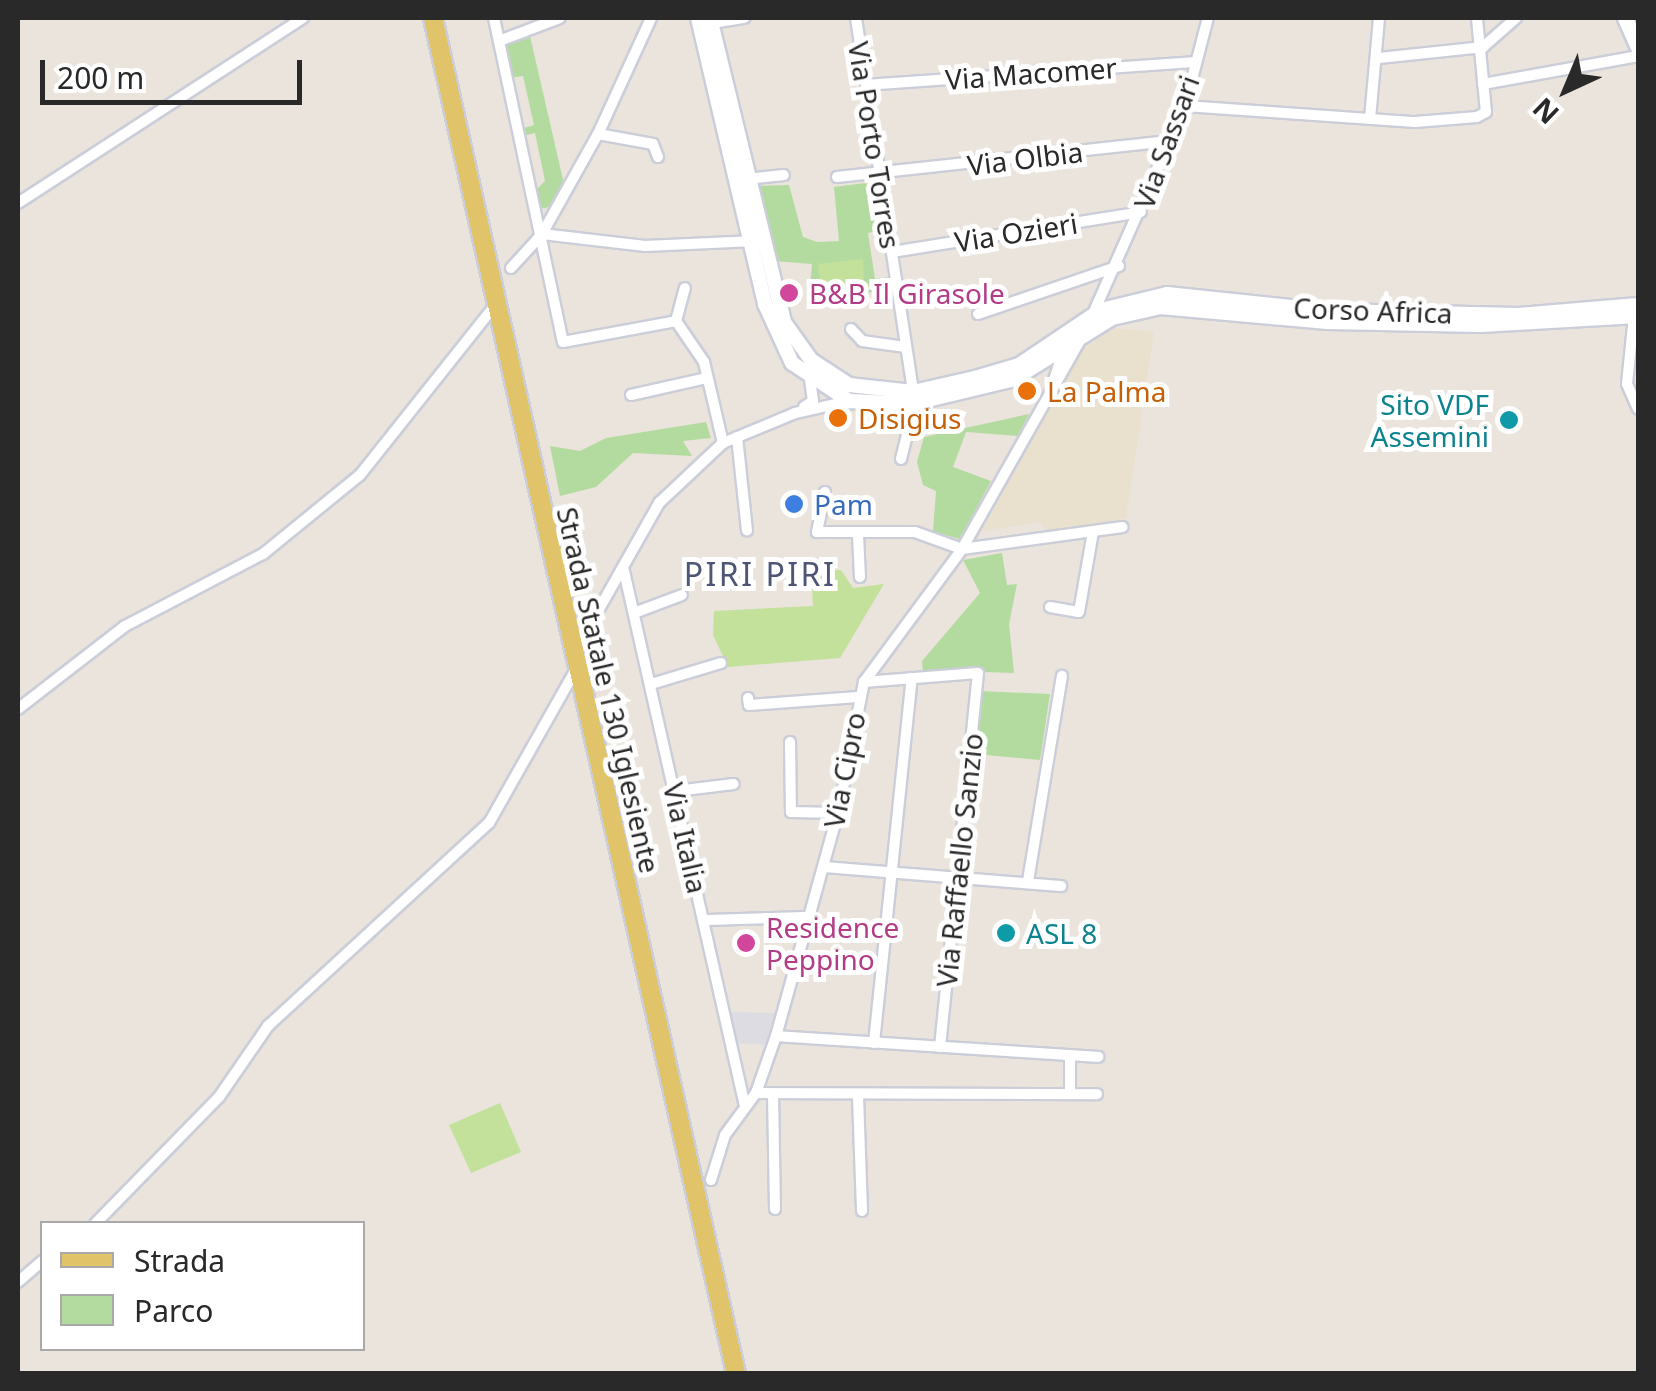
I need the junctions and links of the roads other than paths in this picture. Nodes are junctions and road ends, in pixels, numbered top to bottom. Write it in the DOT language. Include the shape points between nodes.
graph roads {
  1 [pos="303,18"];
  2 [pos="433,18"];
  3 [pos="444,18"];
  4 [pos="494,18"];
  5 [pos="560,18"];
  6 [pos="651,18"];
  7 [pos="746,18"];
  8 [pos="856,18"];
  9 [pos="1208,18"];
  10 [pos="1379,18"];
  11 [pos="1477,18"];
  12 [pos="1516,18"];
  13 [pos="1625,18"];
  14 [pos="704,21"];
  15 [pos="498,41"];
  16 [pos="1483,46"];
  17 [pos="1638,46"];
  18 [pos="1638,56"];
  19 [pos="1379,58"];
  20 [pos="1196,62"];
  21 [pos="1483,84"];
  22 [pos="866,85"];
  23 [pos="1185,106"];
  24 [pos="1370,119"];
  25 [pos="598,134"];
  26 [pos="1170,141"];
  27 [pos="658,157"];
  28 [pos="784,175"];
  29 [pos="880,176"];
  30 [pos="838,177"];
  31 [pos="741,180"];
  32 [pos="18,203"];
  33 [pos="1141,212"];
  34 [pos="542,234"];
  35 [pos="756,241"];
  36 [pos="892,252"];
  37 [pos="1120,266"];
  38 [pos="511,268"];
  39 [pos="1114,281"];
  40 [pos="684,288"];
  41 [pos="1128,301"];
  42 [pos="495,305"];
  43 [pos="1637,312"];
  44 [pos="978,314"];
  45 [pos="676,321"];
  46 [pos="1096,322"];
  47 [pos="852,329"];
  48 [pos="906,347"];
  49 [pos="1060,354"];
  50 [pos="708,378"];
  51 [pos="1014,379"];
  52 [pos="810,380"];
  53 [pos="847,384"];
  54 [pos="828,390"];
  55 [pos="913,392"];
  56 [pos="1050,393"];
  57 [pos="631,395"];
  58 [pos="849,401"];
  59 [pos="813,402"];
  60 [pos="901,406"];
  61 [pos="1638,409"];
  62 [pos="795,413"];
  63 [pos="737,438"];
  64 [pos="723,443"];
  65 [pos="901,459"];
  66 [pos="826,492"];
  67 [pos="1123,528"];
  68 [pos="747,530"];
  69 [pos="1093,532"];
  70 [pos="858,535"];
  71 [pos="962,549"];
  72 [pos="624,571"];
  73 [pos="860,578"];
  74 [pos="682,595"];
  75 [pos="1050,606"];
  76 [pos="634,613"];
  77 [pos="581,641"];
  78 [pos="721,663"];
  79 [pos="576,669"];
  80 [pos="1062,676"];
  81 [pos="912,678"];
  82 [pos="864,682"];
  83 [pos="651,684"];
  84 [pos="858,697"];
  85 [pos="748,698"];
  86 [pos="18,710"];
  87 [pos="790,742"];
  88 [pos="734,784"];
  89 [pos="676,792"];
  90 [pos="838,813"];
  91 [pos="823,867"];
  92 [pos="892,872"];
  93 [pos="956,876"];
  94 [pos="1028,881"];
  95 [pos="1061,886"];
  96 [pos="808,917"];
  97 [pos="704,920"];
  98 [pos="776,1036"];
  99 [pos="874,1043"];
  100 [pos="940,1047"];
  101 [pos="1070,1056"];
  102 [pos="1098,1057"];
  103 [pos="756,1094"];
  104 [pos="773,1094"];
  105 [pos="1070,1094"];
  106 [pos="1098,1094"];
  107 [pos="858,1096"];
  108 [pos="745,1106"];
  109 [pos="712,1180"];
  110 [pos="775,1209"];
  111 [pos="862,1211"];
  112 [pos="99,1221"];
  113 [pos="40,1263"];
  114 [pos="18,1282"];
  115 [pos="736,1374"];
  116 [pos="744,1374"];
  1 -- 32 [label="street"];
  2 -- 42 [label="main road, Strada Statale 130 Iglesiente"];
  3 -- 77 [label="main road, Strada Statale 130 Iglesiente"];
  4 -- 15 [label="street"];
  5 -- 15 [label="street"];
  6 -- 25 [label="street"];
  7 -- 14 [label="street"];
  8 -- 22 [label="street, Via Porto Torres"];
  9 -- 20 [label="street, Via Sassari"];
  10 -- 19 [label="street"];
  11 -- 16 [label="street"];
  12 -- 16 [label="street"];
  13 -- 17 [label="main road"];
  14 -- 31 [label="street, Corso Africa"];
  15 -- 34 [label="street"];
  16 -- 19 [label="street"];
  16 -- 21 [label="street"];
  18 -- 21 [label="street"];
  19 -- 24 [label="street"];
  20 -- 22 [label="street, Via Macomer"];
  20 -- 23 [label="street, Via Sassari"];
  21 -- 24 [label="street" via="1486,112 1477,117"];
  22 -- 29 [label="street, Via Porto Torres"];
  23 -- 24 [label="street"];
  23 -- 26 [label="street, Via Sassari"];
  25 -- 27 [label="street" via="653,144"];
  25 -- 34 [label="street"];
  26 -- 29 [label="street, Via Olbia"];
  26 -- 33 [label="street, Via Sassari"];
  28 -- 31 [label="street"];
  29 -- 30 [label="street, Via Olbia"];
  29 -- 36 [label="street, Via Porto Torres"];
  31 -- 35 [label="street, Corso Africa"];
  33 -- 36 [label="street, Via Ozieri"];
  33 -- 37 [label="street, Via Sassari"];
  34 -- 35 [label="street" via="645,246"];
  34 -- 38 [label="street"];
  34 -- 45 [label="street" via="563,342"];
  35 -- 52 [label="street, Corso Africa" via="781,342"];
  35 -- 53 [label="street, Corso Africa" via="790,333 811,360"];
  36 -- 48 [label="street, Via Porto Torres"];
  37 -- 39 [label="street, Via Sassari"];
  37 -- 44 [label="street"];
  37 -- 46 [label="street, Via Sassari"];
  39 -- 41 [label="street" via="1114,291"];
  39 -- 46 [label="street, Via Sassari"];
  40 -- 45 [label="street"];
  41 -- 43 [label="street, Corso Africa" via="1166,294 1329,311"];
  41 -- 46 [label="street, Corso Africa"];
  42 -- 79 [label="main road, Strada Statale 130 Iglesiente"];
  42 -- 86 [label="street" via="360,475 263,554 125,626"];
  43 -- 46 [label="street, Corso Africa" via="1481,325 1327,322 1160,306"];
  43 -- 61 [label="street" via="1627,384"];
  45 -- 50 [label="street"];
  46 -- 49 [label="street, Corso Africa"];
  46 -- 55 [label="street, Corso Africa" via="1020,365"];
  46 -- 56 [label="street, Via Cipro"];
  47 -- 48 [label="street" via="862,342"];
  48 -- 55 [label="street, Via Porto Torres"];
  49 -- 51 [label="street, Corso Africa"];
  49 -- 56 [label="street, Via Cipro"];
  50 -- 57 [label="street"];
  50 -- 64 [label="street"];
  51 -- 56 [label="street" via="1046,375"];
  51 -- 60 [label="street, Corso Africa"];
  52 -- 54 [label="street, Corso Africa"];
  52 -- 59 [label="street"];
  53 -- 54 [label="street, Corso Africa"];
  53 -- 55 [label="street, Corso Africa"];
  54 -- 58 [label="street, Corso Africa"];
  54 -- 59 [label="street"];
  56 -- 71 [label="street, Via Cipro"];
  58 -- 60 [label="street, Corso Africa"];
  58 -- 62 [label="street"];
  59 -- 62 [label="street"];
  60 -- 65 [label="street" via="907,434"];
  62 -- 63 [label="street"];
  63 -- 64 [label="street"];
  63 -- 68 [label="street"];
  64 -- 72 [label="street" via="659,503"];
  66 -- 70 [label="street" via="817,532"];
  67 -- 69 [label="street"];
  69 -- 71 [label="street"];
  69 -- 75 [label="street" via="1080,612"];
  70 -- 71 [label="street" via="915,532"];
  70 -- 73 [label="street"];
  71 -- 82 [label="street, Via Cipro"];
  72 -- 76 [label="street, Via Italia"];
  72 -- 77 [label="street"];
  74 -- 76 [label="street"];
  76 -- 83 [label="street, Via Italia"];
  77 -- 116 [label="main road, Strada Statale 130 Iglesiente"];
  78 -- 83 [label="street"];
  79 -- 112 [label="street" via="489,823 268,1026 219,1096"];
  79 -- 115 [label="main road, Strada Statale 130 Iglesiente"];
  80 -- 94 [label="street"];
  81 -- 82 [label="street"];
  81 -- 92 [label="street"];
  81 -- 93 [label="street, Via Raffaello Sanzio" via="978,673"];
  82 -- 84 [label="street, Via Cipro"];
  83 -- 89 [label="street, Via Italia"];
  84 -- 85 [label="street" via="749,706"];
  84 -- 90 [label="street, Via Cipro"];
  87 -- 90 [label="street" via="790,812"];
  88 -- 89 [label="street"];
  89 -- 97 [label="street, Via Italia"];
  90 -- 91 [label="street, Via Cipro"];
  91 -- 92 [label="street"];
  91 -- 96 [label="street, Via Cipro"];
  92 -- 93 [label="street"];
  92 -- 99 [label="street"];
  93 -- 94 [label="street"];
  93 -- 100 [label="street, Via Raffaello Sanzio"];
  94 -- 95 [label="street"];
  96 -- 97 [label="street"];
  96 -- 98 [label="street, Via Cipro"];
  97 -- 108 [label="street, Via Italia"];
  98 -- 99 [label="street"];
  98 -- 103 [label="street, Via Cipro"];
  99 -- 100 [label="street"];
  100 -- 101 [label="street"];
  101 -- 102 [label="street"];
  101 -- 105 [label="street"];
  103 -- 104 [label="street"];
  103 -- 108 [label="street, Via Cipro"];
  104 -- 107 [label="street"];
  104 -- 110 [label="street"];
  105 -- 106 [label="street"];
  105 -- 107 [label="street"];
  107 -- 111 [label="street"];
  108 -- 109 [label="street, Via Cipro" via="730,1125"];
  113 -- 114 [label="street"];
}
